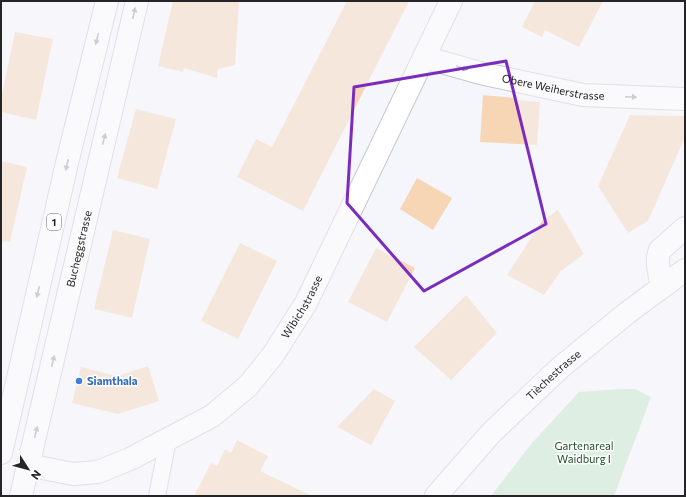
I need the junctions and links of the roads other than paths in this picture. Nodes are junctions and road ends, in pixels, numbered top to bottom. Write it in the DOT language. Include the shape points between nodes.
graph roads {
  1 [pos="107,1"];
  2 [pos="137,1"];
  3 [pos="451,1"];
  4 [pos="424,57"];
  5 [pos="685,99"];
  6 [pos="685,228"];
  7 [pos="685,270"];
  8 [pos="662,287"];
  9 [pos="168,440"];
  10 [pos="2,442"];
  11 [pos="28,465"];
  12 [pos="21,496"];
  13 [pos="157,496"];
  14 [pos="436,496"];
  1 -- 10 [label="street, 1, one-way"];
  11 -- 2 [label="street, Bucheggstrasse, one-way"];
  3 -- 4 [label="street, Wibichstrasse"];
  4 -- 5 [label="street, Obere Weiherstrasse, one-way" via="480,73 583,95"];
  4 -- 9 [label="street, Wibichstrasse" via="306,302 273,355 248,386 212,416"];
  6 -- 8 [label="street" via="660,250 658,255"];
  7 -- 8 [label="street, Tièchestrasse"];
  8 -- 14 [label="street, Tièchestrasse" via="561,367 492,432"];
  9 -- 11 [label="street, Wibichstrasse" via="98,472 73,474"];
  9 -- 13 [label="lane"];
  11 -- 12 [label="street, Bucheggstrasse"];
}
